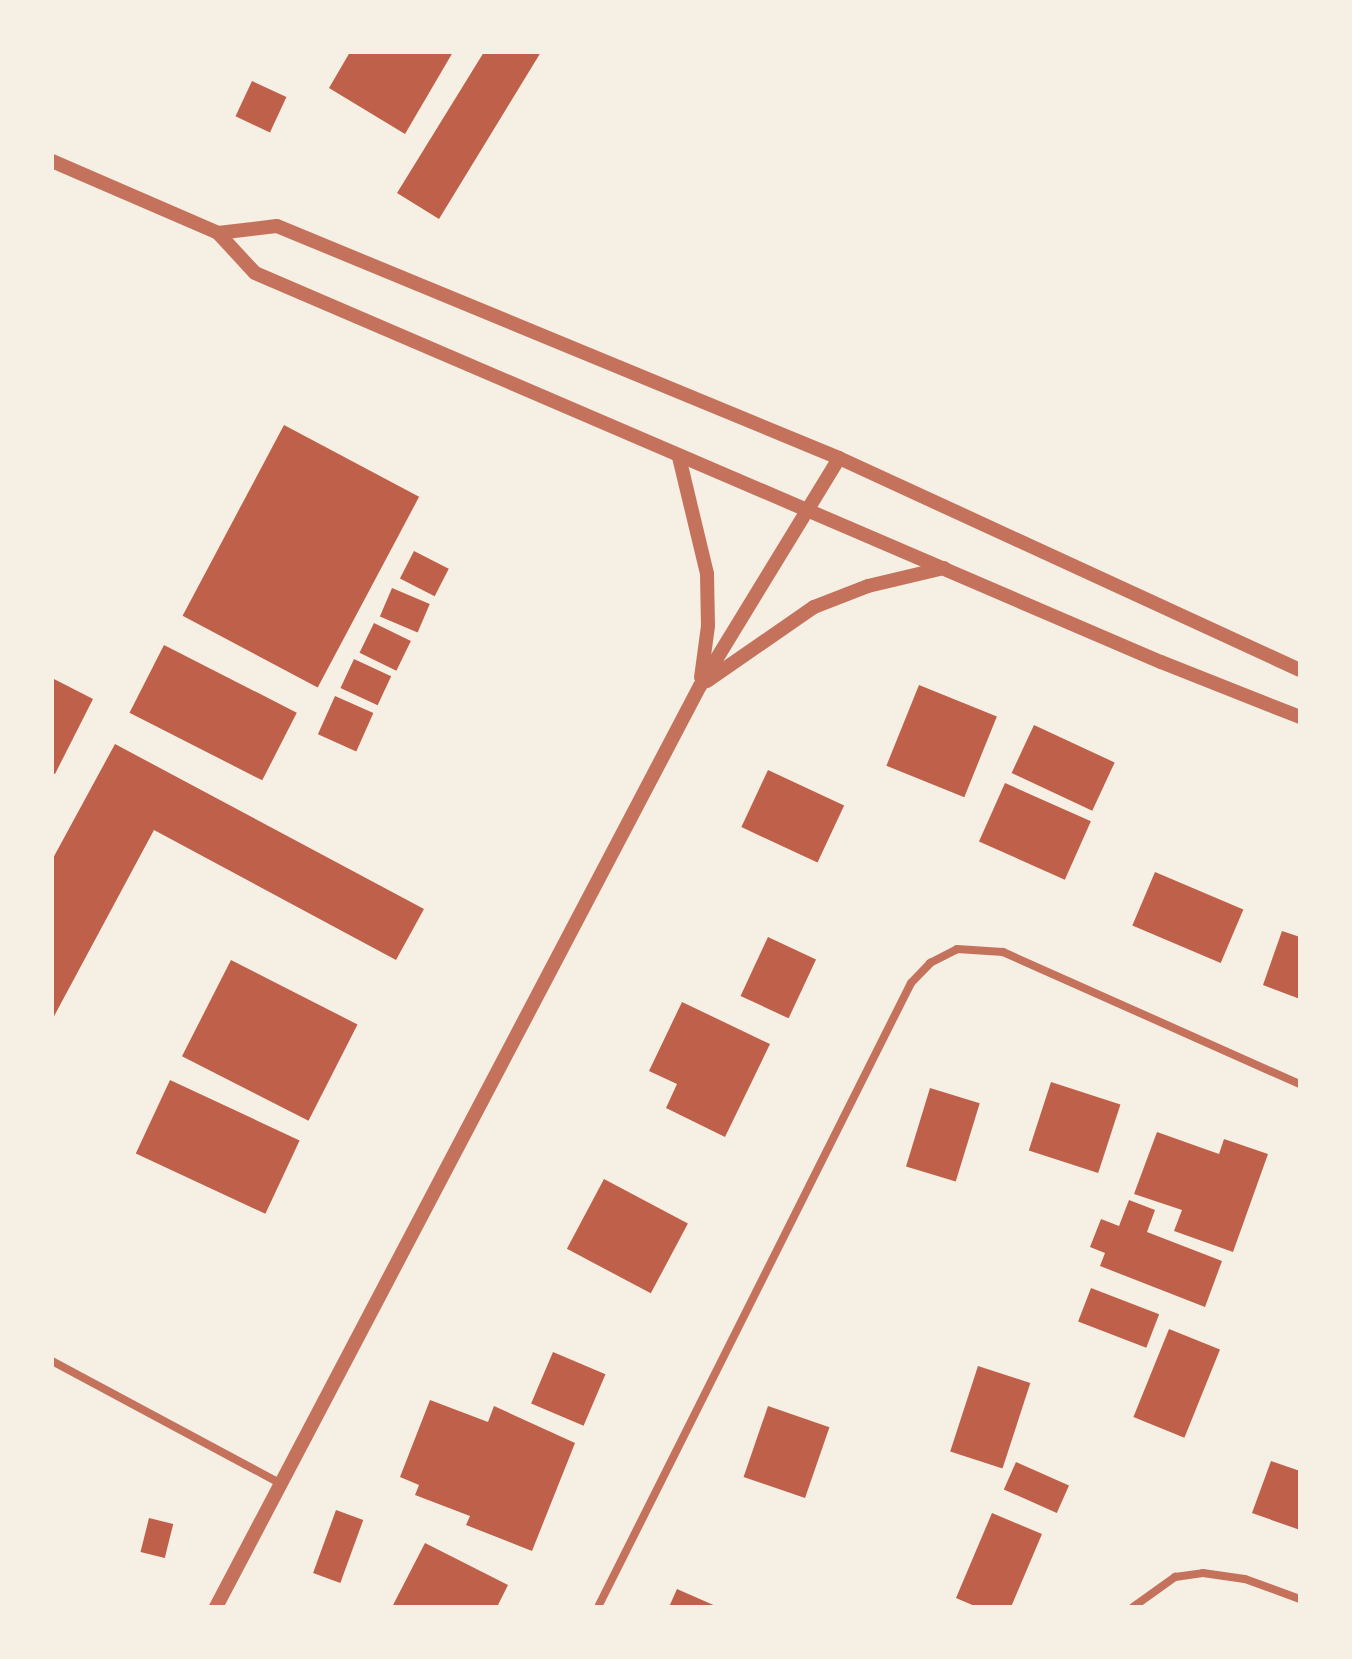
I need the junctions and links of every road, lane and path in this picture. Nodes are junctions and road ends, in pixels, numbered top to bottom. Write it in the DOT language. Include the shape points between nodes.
graph roads {
  1 [pos="52,161"];
  2 [pos="218,233"];
  3 [pos="679,457"];
  4 [pos="839,458"];
  5 [pos="806,511"];
  6 [pos="944,568"];
  7 [pos="1300,670"];
  8 [pos="700,686"];
  9 [pos="1300,717"];
  10 [pos="1300,1084"];
  11 [pos="52,1361"];
  12 [pos="281,1484"];
  13 [pos="1300,1599"];
  14 [pos="216,1607"];
  15 [pos="598,1607"];
  16 [pos="1133,1607"];
  1 -- 2 [label="street"];
  2 -- 3 [label="street" via="255,273"];
  2 -- 4 [label="street" via="277,226"];
  3 -- 5 [label="street"];
  3 -- 8 [label="street" via="707,574 708,626"];
  4 -- 5 [label="street"];
  4 -- 7 [label="street"];
  5 -- 6 [label="street"];
  5 -- 8 [label="street"];
  6 -- 8 [label="street" via="858,589 814,607"];
  6 -- 9 [label="street"];
  8 -- 12 [label="street"];
  10 -- 15 [label="street" via="1003,952 957,949 930,963 911,983"];
  11 -- 12 [label="street"];
  12 -- 14 [label="street"];
  13 -- 16 [label="street" via="1245,1579 1203,1573 1175,1577"];
}
